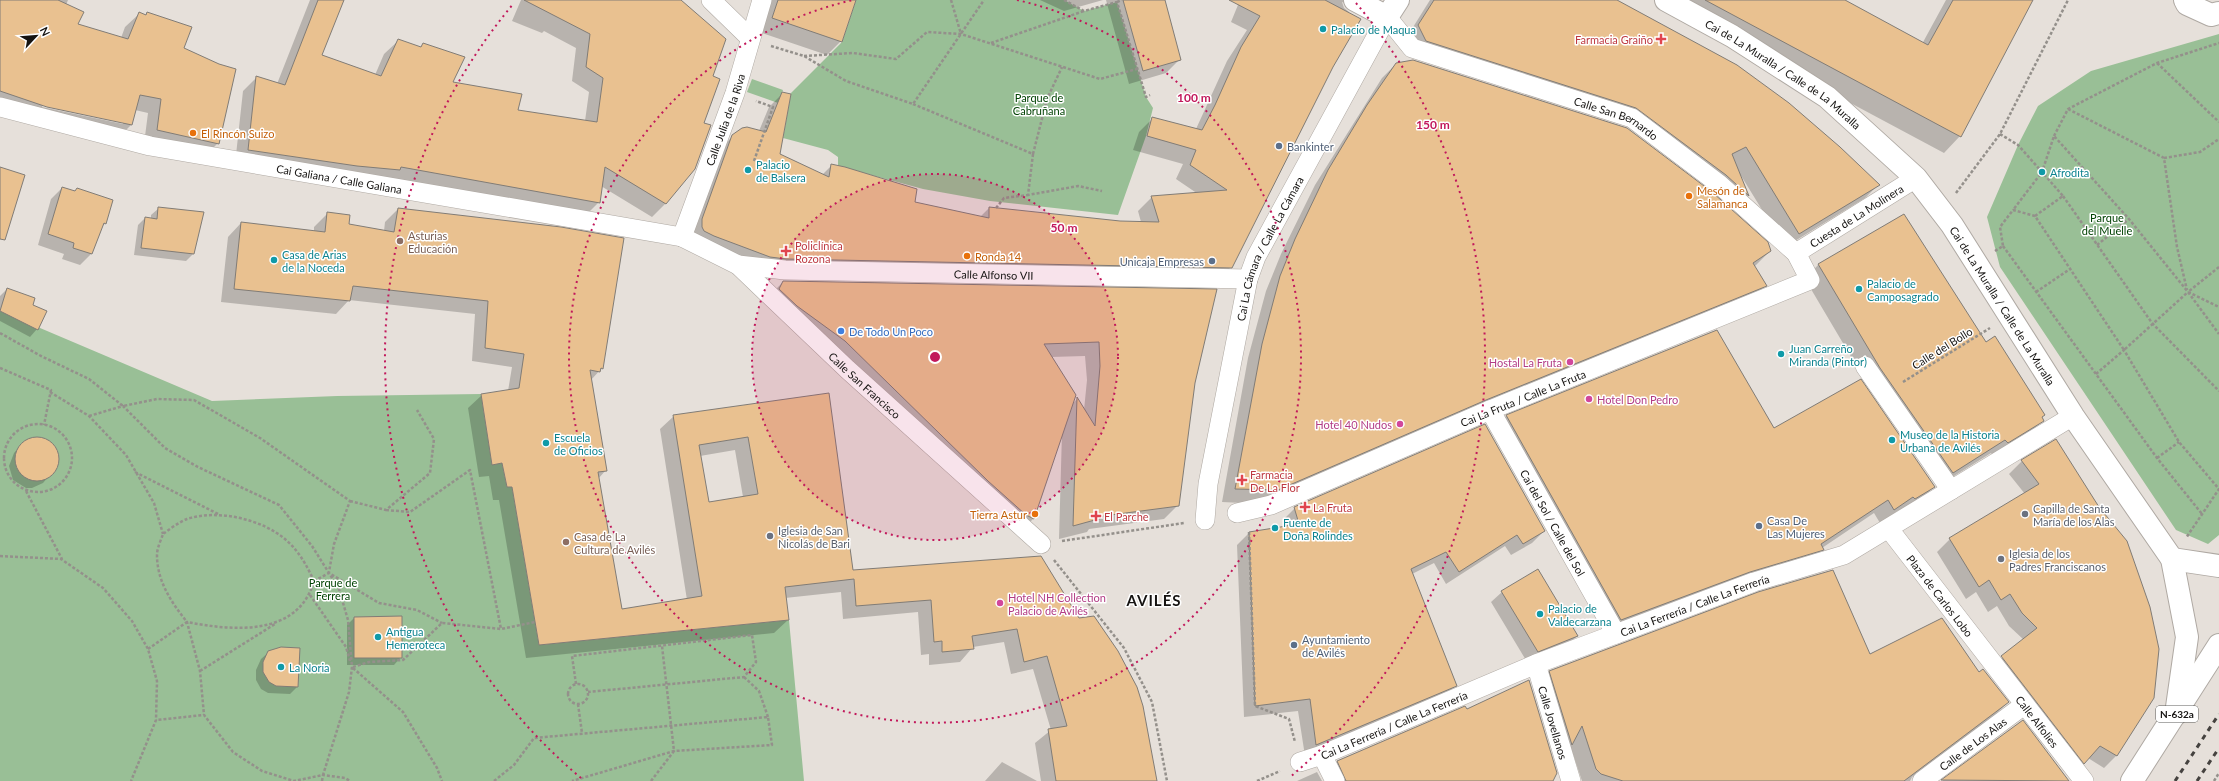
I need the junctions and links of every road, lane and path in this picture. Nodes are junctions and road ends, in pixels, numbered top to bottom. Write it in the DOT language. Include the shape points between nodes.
graph roads {
  1 [pos="711,0"];
  2 [pos="762,0"];
  3 [pos="951,0"];
  4 [pos="984,0"];
  5 [pos="1064,0"];
  6 [pos="1122,0"];
  7 [pos="1355,0"];
  8 [pos="1666,0"];
  9 [pos="2068,0"];
  10 [pos="2186,0"];
  11 [pos="1117,2"];
  12 [pos="1392,8"];
  13 [pos="1084,11"];
  14 [pos="2215,14"];
  15 [pos="961,34"];
  16 [pos="750,38"];
  17 [pos="2219,43"];
  18 [pos="990,44"];
  19 [pos="780,50"];
  20 [pos="804,56"];
  21 [pos="2157,63"];
  22 [pos="1062,67"];
  23 [pos="1138,69"];
  24 [pos="1150,95"];
  25 [pos="913,104"];
  26 [pos="0,107"];
  27 [pos="2068,109"];
  28 [pos="770,116"];
  29 [pos="2219,122"];
  30 [pos="2000,134"];
  31 [pos="2054,136"];
  32 [pos="2219,139"];
  33 [pos="1033,154"];
  34 [pos="2164,158"];
  35 [pos="754,161"];
  36 [pos="2042,172"];
  37 [pos="1916,178"];
  38 [pos="1102,191"];
  39 [pos="1028,195"];
  40 [pos="2063,196"];
  41 [pos="996,208"];
  42 [pos="2013,210"];
  43 [pos="1942,212"];
  44 [pos="2035,216"];
  45 [pos="2129,219"];
  46 [pos="682,237"];
  47 [pos="2097,245"];
  48 [pos="2003,246"];
  49 [pos="1796,252"];
  50 [pos="1976,263"];
  51 [pos="738,265"];
  52 [pos="2219,267"];
  53 [pos="2070,269"];
  54 [pos="1248,279"];
  55 [pos="1810,280"];
  56 [pos="2036,292"];
  57 [pos="2188,292"];
  58 [pos="2219,307"];
  59 [pos="2010,316"];
  60 [pos="2152,323"];
  61 [pos="0,334"];
  62 [pos="2219,334"];
  63 [pos="2124,350"];
  64 [pos="1865,366"];
  65 [pos="0,368"];
  66 [pos="2096,374"];
  67 [pos="2219,391"];
  68 [pos="50,392"];
  69 [pos="1884,394"];
  70 [pos="122,406"];
  71 [pos="417,410"];
  72 [pos="1490,410"];
  73 [pos="89,416"];
  74 [pos="2073,416"];
  75 [pos="44,425"];
  76 [pos="2179,442"];
  77 [pos="2157,458"];
  78 [pos="135,472"];
  79 [pos="2219,489"];
  80 [pos="1951,490"];
  81 [pos="26,491"];
  82 [pos="350,501"];
  83 [pos="386,510"];
  84 [pos="1237,513"];
  85 [pos="218,515"];
  86 [pos="1205,520"];
  87 [pos="1889,529"];
  88 [pos="163,534"];
  89 [pos="1041,544"];
  90 [pos="0,556"];
  91 [pos="2172,559"];
  92 [pos="62,560"];
  93 [pos="2219,566"];
  94 [pos="329,573"];
  95 [pos="314,581"];
  96 [pos="310,595"];
  97 [pos="187,622"];
  98 [pos="277,622"];
  99 [pos="442,622"];
  100 [pos="535,622"];
  101 [pos="502,629"];
  102 [pos="1616,634"];
  103 [pos="662,646"];
  104 [pos="2219,646"];
  105 [pos="148,649"];
  106 [pos="1992,663"];
  107 [pos="1536,664"];
  108 [pos="352,667"];
  109 [pos="200,671"];
  110 [pos="744,677"];
  111 [pos="576,684"];
  112 [pos="667,685"];
  113 [pos="588,692"];
  114 [pos="578,704"];
  115 [pos="2024,705"];
  116 [pos="204,715"];
  117 [pos="2176,715"];
  118 [pos="768,717"];
  119 [pos="156,720"];
  120 [pos="671,725"];
  121 [pos="582,733"];
  122 [pos="674,751"];
  123 [pos="1322,755"];
  124 [pos="1300,762"];
  125 [pos="2219,773"];
  126 [pos="323,775"];
  127 [pos="131,781"];
  128 [pos="322,781"];
  129 [pos="350,781"];
  130 [pos="442,781"];
  131 [pos="494,781"];
  132 [pos="572,781"];
  133 [pos="651,781"];
  134 [pos="1167,781"];
  135 [pos="1257,781"];
  136 [pos="1335,781"];
  137 [pos="1571,781"];
  138 [pos="1922,781"];
  139 [pos="2084,781"];
  140 [pos="2132,781"];
  141 [pos="2214,781"];
  1 -- 16 [label="street"];
  2 -- 16 [label="street, Calle Julia de la Riva"];
  3 -- 15 [label="path"];
  4 -- 15 [label="path"];
  5 -- 13 [label="path"];
  6 -- 11 [label="path"];
  7 -- 12 [label="street"];
  8 -- 37 [label="street, Cai de La Muralla / Calle de La Muralla" via="1732,36 1827,97"];
  9 -- 30 [label="path"];
  10 -- 14 [label="street" via="2187,4"];
  11 -- 13 [label="path"];
  11 -- 23 [label="path"];
  12 -- 49 [label="street, Calle San Bernardo" via="1412,48 1632,118 1719,184"];
  12 -- 54 [label="street, Cai La Cámara / Calle La Cámara" via="1256,257"];
  13 -- 18 [label="path"];
  15 -- 18 [label="path"];
  15 -- 20 [label="path" via="927,32 896,59 853,53"];
  15 -- 25 [label="path"];
  16 -- 46 [label="street, Calle Julia de la Riva" via="735,93"];
  17 -- 21 [label="path"];
  18 -- 22 [label="path"];
  19 -- 20 [label="path"];
  20 -- 25 [label="path" via="846,81"];
  21 -- 27 [label="path"];
  21 -- 29 [label="path"];
  22 -- 23 [label="path" via="1100,79"];
  22 -- 33 [label="path" via="1047,99"];
  23 -- 24 [label="path" via="1146,96"];
  25 -- 33 [label="path"];
  26 -- 46 [label="street, Cai Galiana / Calle Galiana" via="150,146"];
  27 -- 31 [label="path"];
  27 -- 34 [label="path"];
  28 -- 35 [label="path"];
  30 -- 36 [label="path" via="2018,145"];
  30 -- 43 [label="path"];
  31 -- 36 [label="path"];
  31 -- 45 [label="path"];
  32 -- 34 [label="path" via="2200,152"];
  33 -- 39 [label="path"];
  34 -- 57 [label="path" via="2177,248"];
  36 -- 40 [label="path"];
  36 -- 42 [label="path"];
  37 -- 43 [label="street, Cai de La Muralla / Calle de La Muralla"];
  37 -- 49 [label="street, Cuesta de La Molinera"];
  38 -- 39 [label="path" via="1078,186"];
  39 -- 41 [label="path" via="1004,198"];
  40 -- 44 [label="path"];
  40 -- 47 [label="path"];
  42 -- 44 [label="path"];
  42 -- 48 [label="path" via="2000,227"];
  43 -- 50 [label="street, Cai de La Muralla / Calle de La Muralla"];
  44 -- 53 [label="path"];
  45 -- 47 [label="path"];
  45 -- 57 [label="path"];
  46 -- 51 [label="street, Calle San Francisco"];
  47 -- 60 [label="path"];
  48 -- 50 [label="path"];
  48 -- 56 [label="path"];
  49 -- 55 [label="street, Calle San Bernardo"];
  50 -- 59 [label="street, Cai de La Muralla / Calle de La Muralla"];
  51 -- 54 [label="street, Calle Alfonso VII" via="786,270"];
  51 -- 89 [label="street, Calle San Francisco" via="847,369"];
  52 -- 57 [label="path"];
  53 -- 56 [label="path"];
  53 -- 63 [label="path"];
  54 -- 86 [label="street, Cai La Cámara / Calle La Cámara" via="1208,484"];
  55 -- 72 [label="street, Cai La Fruta / Calle La Fruta"];
  56 -- 66 [label="path"];
  57 -- 58 [label="path"];
  57 -- 60 [label="path"];
  57 -- 62 [label="path"];
  59 -- 69 [label="path, Calle del Bollo"];
  59 -- 74 [label="street, Cai de La Muralla / Calle de La Muralla"];
  60 -- 63 [label="path"];
  60 -- 67 [label="path"];
  61 -- 70 [label="path" via="89,379"];
  63 -- 66 [label="path"];
  63 -- 76 [label="path"];
  64 -- 69 [label="street"];
  65 -- 68 [label="path" via="51,390"];
  66 -- 77 [label="path"];
  68 -- 73 [label="path"];
  68 -- 75 [label="path"];
  69 -- 80 [label="street"];
  70 -- 73 [label="path"];
  70 -- 82 [label="path" via="157,399 194,400 260,438"];
  70 -- 94 [label="path" via="165,448 198,467 280,505"];
  71 -- 83 [label="path" via="434,439 430,473"];
  72 -- 84 [label="street, Cai La Fruta / Calle La Fruta" via="1271,505"];
  72 -- 102 [label="street, Cai del Sol / Calle del Sol"];
  73 -- 78 [label="path" via="126,455"];
  74 -- 80 [label="street, Cai La Ferrería / Calle La Ferrería"];
  74 -- 91 [label="street, Cai de La Muralla / Calle de La Muralla"];
  75 -- 81 [label="path" via="22,428 13,435 5,450 4,466 9,477"];
  75 -- 81 [label="path" via="54,428 63,435 72,456 71,467 66,478 49,491"];
  76 -- 77 [label="path"];
  76 -- 79 [label="path"];
  77 -- 79 [label="path" via="2202,514"];
  78 -- 85 [label="path"];
  78 -- 88 [label="path" via="154,503"];
  80 -- 102 [label="street, Cai La Ferrería / Calle La Ferrería" via="1844,556 1754,582"];
  81 -- 92 [label="path"];
  82 -- 83 [label="path"];
  82 -- 94 [label="path" via="334,544"];
  83 -- 101 [label="path" via="410,512 470,470"];
  84 -- 124 [label="path" via="1249,532 1255,706 1289,719"];
  85 -- 88 [label="path" via="186,519"];
  85 -- 95 [label="path" via="242,519 264,527 286,540 302,559"];
  86 -- 89 [label="path"];
  87 -- 106 [label="street, Plaza de Carlos Lobo"];
  88 -- 97 [label="path" via="156,554 160,576 167,596"];
  89 -- 134 [label="path" via="1124,648 1152,702"];
  90 -- 92 [label="path"];
  91 -- 93 [label="street"];
  91 -- 117 [label="street, Cai de La Muralla / Calle de La Muralla" via="2187,637"];
  92 -- 105 [label="path" via="103,588 132,621"];
  94 -- 95 [label="path"];
  94 -- 99 [label="path" via="379,603 417,610"];
  94 -- 108 [label="path" via="339,589 348,620"];
  95 -- 96 [label="path"];
  96 -- 98 [label="path" via="295,613"];
  96 -- 108 [label="path" via="346,646"];
  97 -- 98 [label="path" via="218,628 246,628"];
  97 -- 105 [label="path"];
  97 -- 109 [label="path"];
  98 -- 109 [label="path"];
  99 -- 101 [label="path"];
  99 -- 108 [label="path" via="403,660 370,662"];
  100 -- 101 [label="path"];
  102 -- 107 [label="street, Cai La Ferrería / Calle La Ferrería"];
  103 -- 110 [label="path" via="752,635 756,662"];
  103 -- 111 [label="path" via="572,656"];
  103 -- 112 [label="path"];
  104 -- 117 [label="street, N-632a"];
  105 -- 119 [label="path" via="157,681"];
  106 -- 115 [label="street, Calle Alfolies"];
  107 -- 123 [label="street, Cai La Ferrería / Calle La Ferrería"];
  107 -- 137 [label="street, Calle Jovellanos"];
  108 -- 126 [label="path" via="349,692"];
  108 -- 130 [label="path" via="403,712 437,768"];
  109 -- 116 [label="path"];
  110 -- 112 [label="path"];
  110 -- 118 [label="path" via="759,692"];
  111 -- 113 [label="path" via="585,687"];
  111 -- 114 [label="path" via="568,693 570,700"];
  112 -- 113 [label="path"];
  112 -- 120 [label="path"];
  113 -- 114 [label="path" via="584,701"];
  114 -- 121 [label="path"];
  115 -- 138 [label="street, Calle de Los Alas"];
  115 -- 139 [label="street, Calle Alfolies"];
  116 -- 119 [label="path"];
  116 -- 126 [label="path" via="233,752 262,771 294,781"];
  117 -- 140 [label="street, N-632a"];
  118 -- 120 [label="path"];
  118 -- 122 [label="path" via="772,745"];
  119 -- 127 [label="path"];
  120 -- 121 [label="path"];
  120 -- 122 [label="path"];
  121 -- 131 [label="path" via="534,738 514,765"];
  122 -- 132 [label="path"];
  122 -- 133 [label="path"];
  123 -- 124 [label="street, Cai La Ferrería / Calle La Ferrería"];
  123 -- 136 [label="street"];
  124 -- 135 [label="path"];
  125 -- 141 [label="path"];
  126 -- 128 [label="path"];
  126 -- 129 [label="path"];
}
